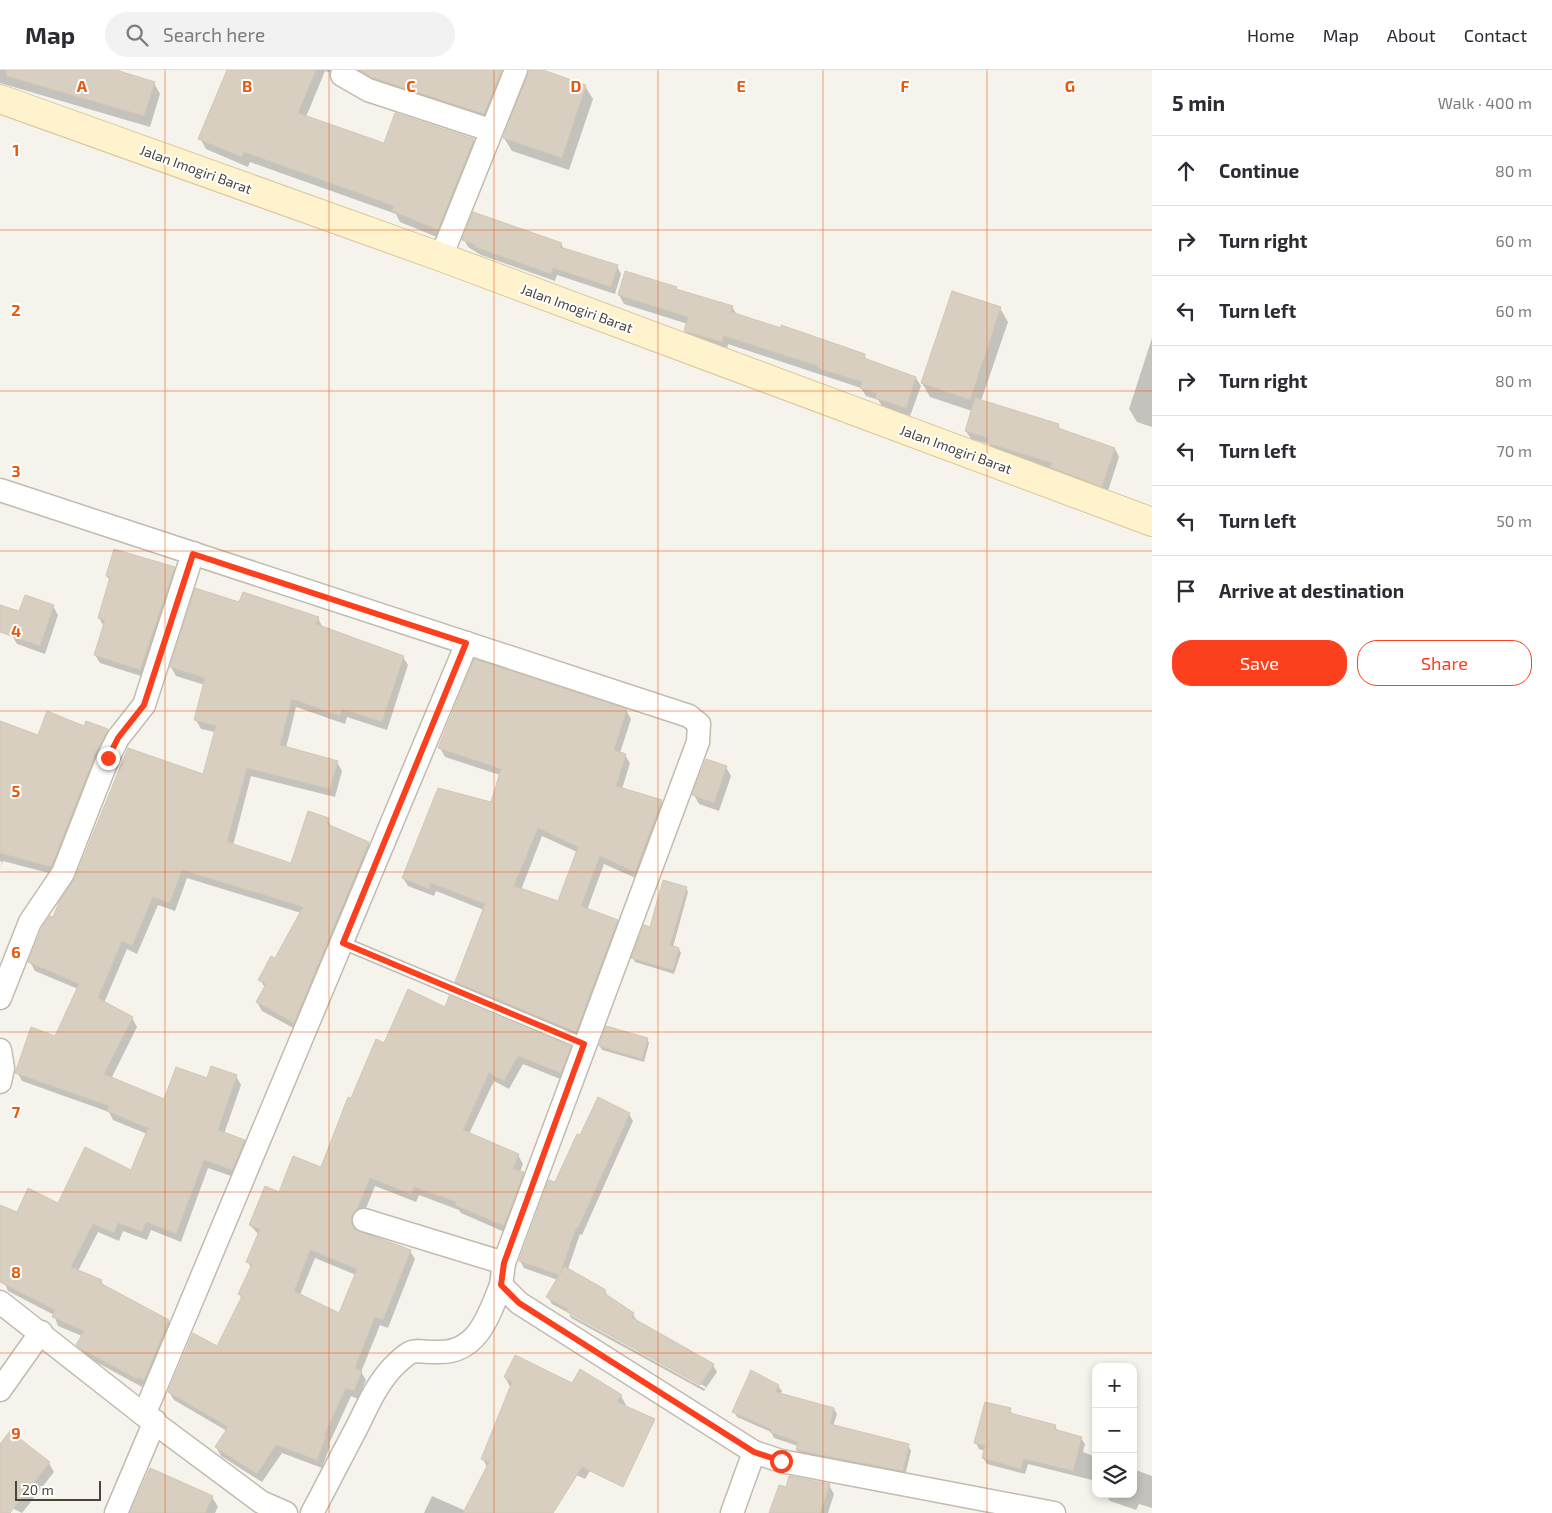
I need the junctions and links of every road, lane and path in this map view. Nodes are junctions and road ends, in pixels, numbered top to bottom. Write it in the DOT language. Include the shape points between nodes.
graph roads {
  1 [pos="516,70"];
  2 [pos="342,75"];
  3 [pos="0,99"];
  4 [pos="490,130"];
  5 [pos="441,257"];
  6 [pos="0,490"];
  7 [pos="1152,522"];
  8 [pos="193,554"];
  9 [pos="466,643"];
  10 [pos="343,943"];
  11 [pos="0,998"];
  12 [pos="584,1044"];
  13 [pos="0,1050"];
  14 [pos="0,1082"];
  15 [pos="364,1220"];
  16 [pos="504,1263"];
  17 [pos="501,1285"];
  18 [pos="0,1302"];
  19 [pos="41,1332"];
  20 [pos="0,1390"];
  21 [pos="150,1418"];
  22 [pos="754,1452"];
  23 [pos="116,1513"];
  24 [pos="286,1513"];
  25 [pos="312,1513"];
  26 [pos="732,1513"];
  27 [pos="1054,1513"];
  1 -- 4 [label="street"];
  2 -- 4 [label="street" via="368,90"];
  3 -- 5 [label="main road, Jalan Imogiri Barat"];
  4 -- 5 [label="street"];
  5 -- 7 [label="main road, Jalan Imogiri Barat"];
  6 -- 8 [label="street"];
  8 -- 9 [label="street"];
  8 -- 11 [label="street" via="144,705 118,738 108,758 63,873 30,922"];
  9 -- 10 [label="street"];
  9 -- 12 [label="street" via="689,716 699,724 698,742"];
  10 -- 12 [label="lane"];
  10 -- 21 [label="street"];
  12 -- 16 [label="street"];
  13 -- 14 [label="street" via="3,1068"];
  15 -- 16 [label="street"];
  16 -- 17 [label="street"];
  17 -- 22 [label="street" via="519,1303"];
  17 -- 25 [label="street" via="487,1322 464,1347 444,1352 416,1350 392,1369 375,1392"];
  18 -- 19 [label="street"];
  19 -- 20 [label="street"];
  19 -- 21 [label="street"];
  21 -- 23 [label="street"];
  21 -- 24 [label="street" via="261,1502"];
  22 -- 26 [label="street"];
  22 -- 27 [label="street" via="781,1461"];
}
